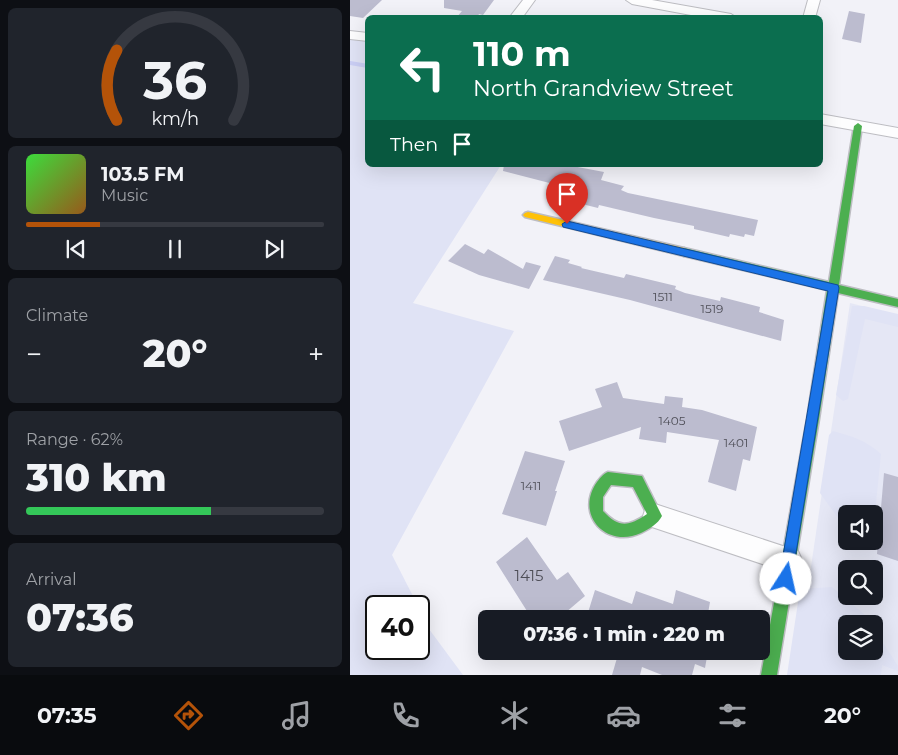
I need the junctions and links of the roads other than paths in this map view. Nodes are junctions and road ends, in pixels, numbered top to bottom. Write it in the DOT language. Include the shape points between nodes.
graph roads {
  1 [pos="529,0"];
  2 [pos="632,0"];
  3 [pos="814,0"];
  4 [pos="517,15"];
  5 [pos="714,15"];
  6 [pos="809,15"];
  7 [pos="350,34"];
  8 [pos="365,36"];
  9 [pos="823,120"];
  10 [pos="858,126"];
  11 [pos="898,133"];
  12 [pos="528,215"];
  13 [pos="834,288"];
  14 [pos="898,303"];
  15 [pos="655,516"];
  16 [pos="789,560"];
  17 [pos="769,675"];
  1 -- 4 [label="street"];
  2 -- 5 [label="street"];
  3 -- 6 [label="street"];
  7 -- 8 [label="street"];
  9 -- 10 [label="street"];
  10 -- 11 [label="street"];
  10 -- 13 [label="street"];
  12 -- 13 [label="street"];
  13 -- 14 [label="street"];
  13 -- 16 [label="street"];
  15 -- 15 [label="street" via="637,481 608,478 596,495 596,514 605,526 618,533 638,530"];
  15 -- 16 [label="street"];
  16 -- 17 [label="street"];
}
